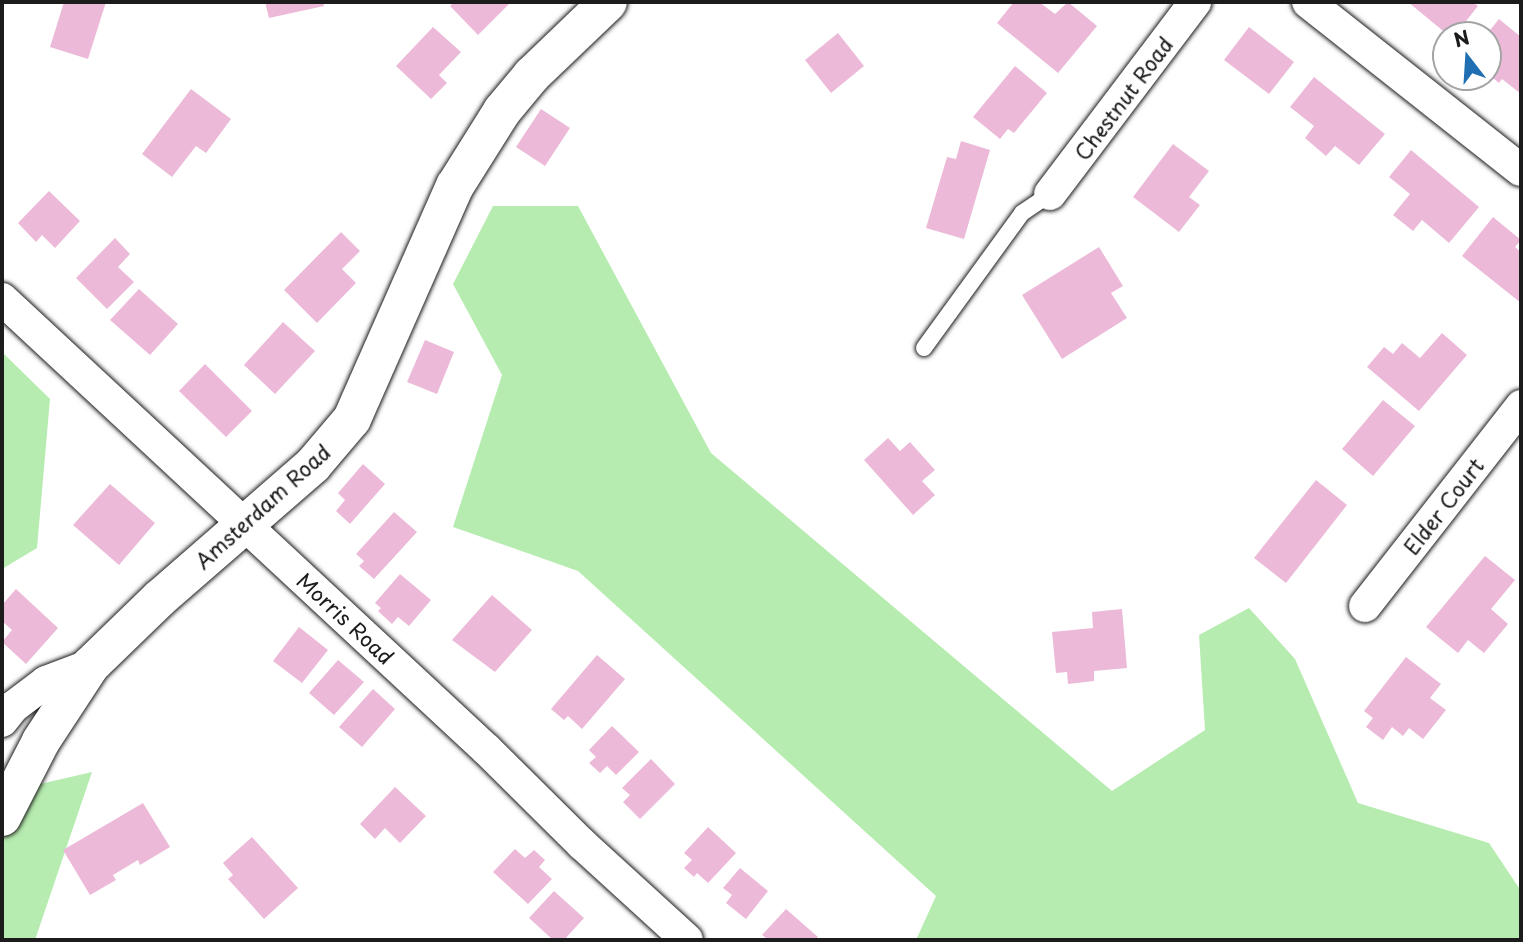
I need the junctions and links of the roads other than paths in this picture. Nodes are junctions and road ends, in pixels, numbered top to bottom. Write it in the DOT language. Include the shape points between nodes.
graph roads {
  1 [pos="608,2"];
  2 [pos="1195,2"];
  3 [pos="1308,2"];
  4 [pos="1521,170"];
  5 [pos="1050,194"];
  6 [pos="2,299"];
  7 [pos="924,348"];
  8 [pos="1521,407"];
  9 [pos="244,524"];
  10 [pos="1365,606"];
  11 [pos="91,665"];
  12 [pos="2,721"];
  13 [pos="2,817"];
  14 [pos="687,940"];
  1 -- 9 [label="street, Amsterdam Road" via="532,75 502,111 455,186 352,419 313,465"];
  2 -- 5 [label="street, Chestnut Road"];
  3 -- 4 [label="street"];
  5 -- 7 [label="lane" via="1023,213"];
  6 -- 9 [label="street, Morris Road"];
  8 -- 10 [label="street, Elder Court"];
  9 -- 11 [label="street, Amsterdam Road"];
  9 -- 14 [label="street, Morris Road"];
  11 -- 12 [label="street" via="46,682"];
  11 -- 13 [label="street, Amsterdam Road" via="41,741"];
}
